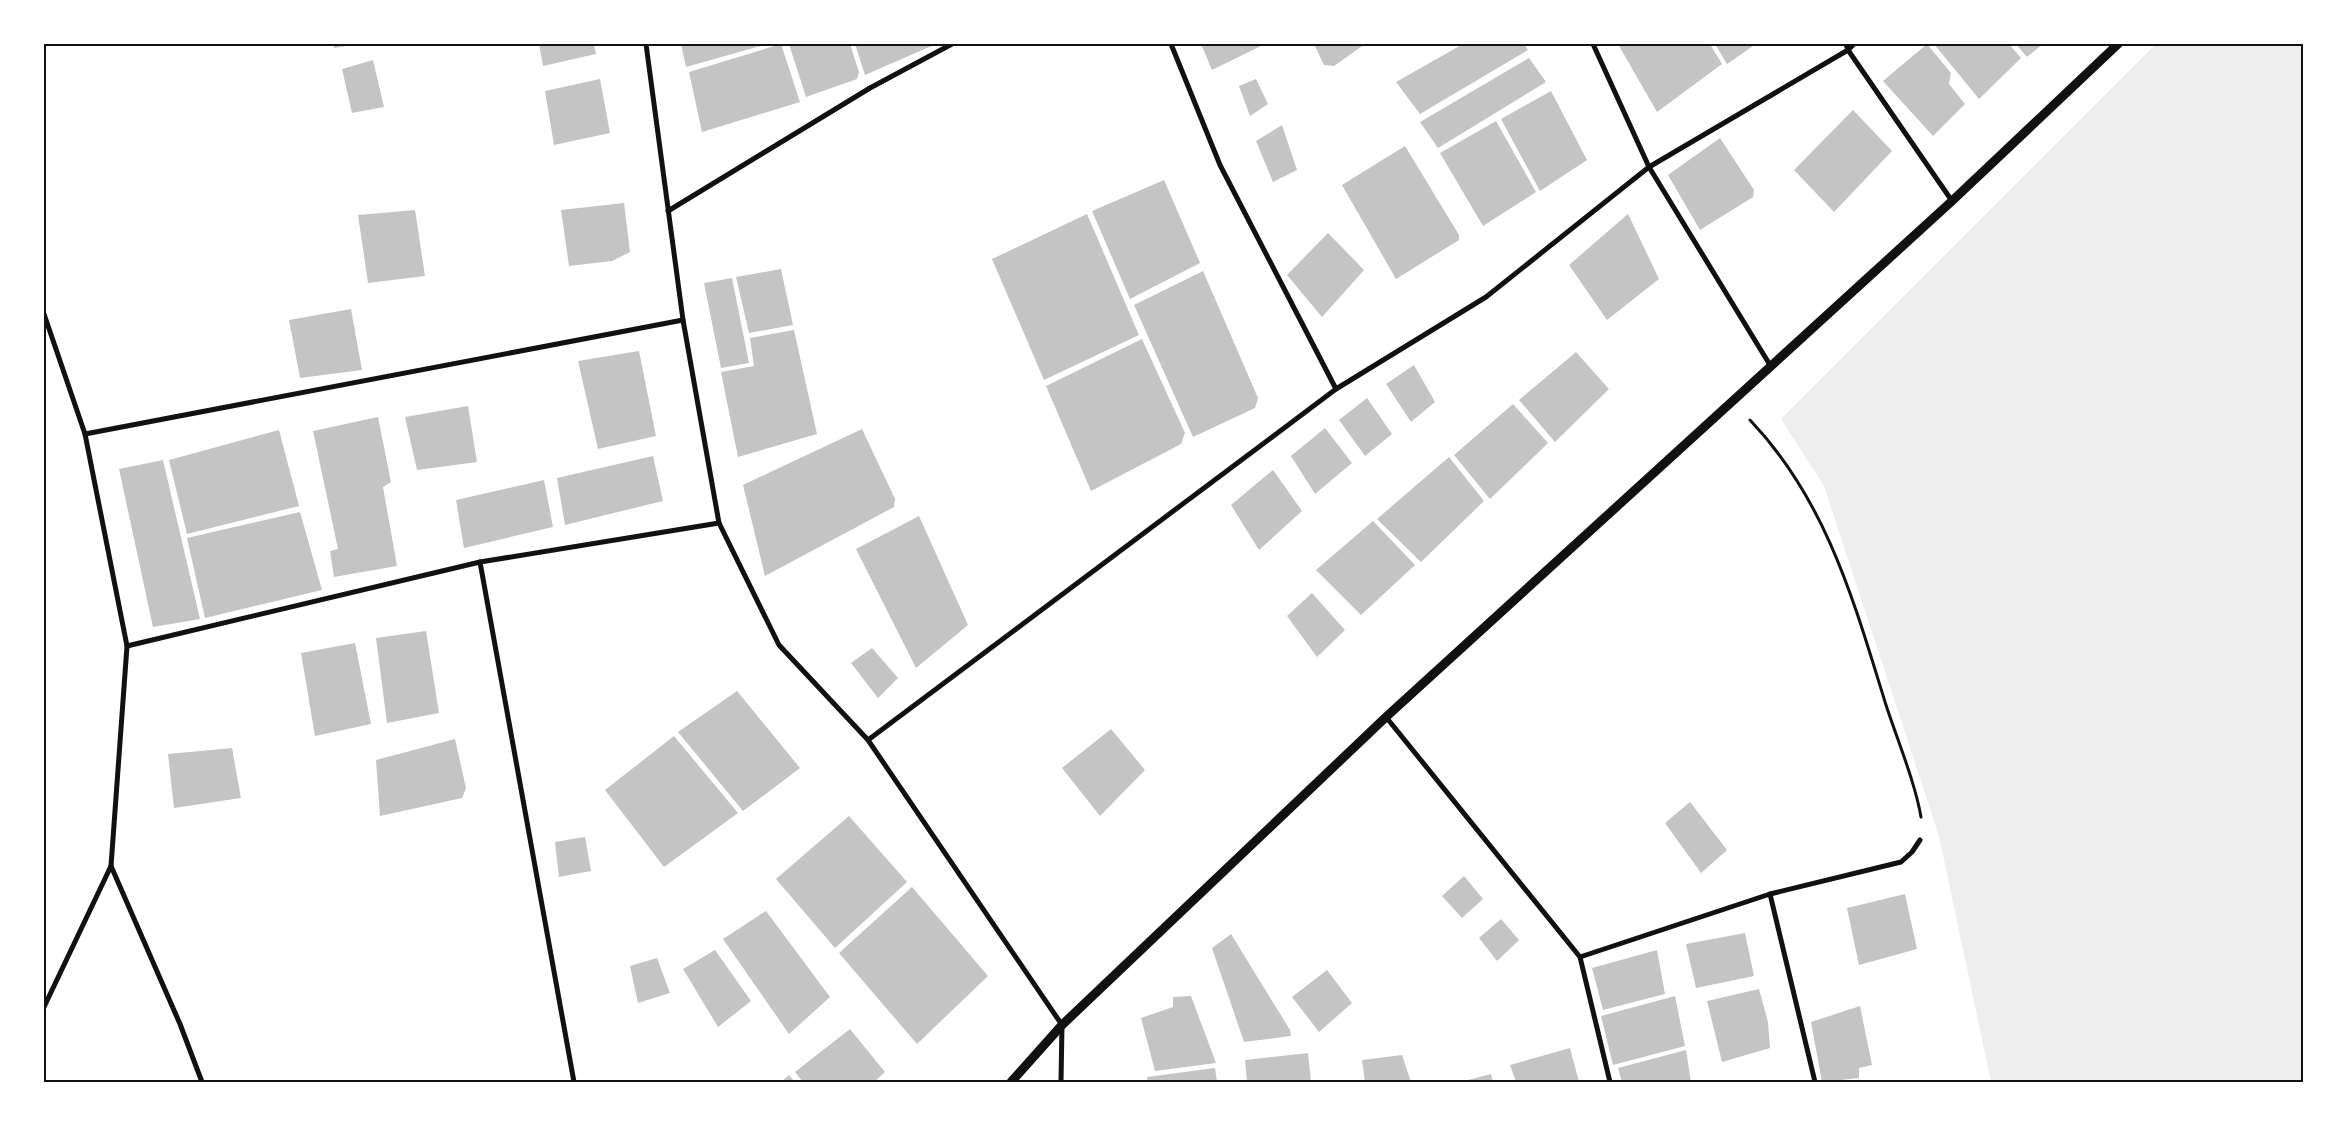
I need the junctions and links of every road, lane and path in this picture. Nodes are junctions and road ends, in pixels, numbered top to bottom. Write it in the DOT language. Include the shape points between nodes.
graph roads {
  1 [pos="646,44"];
  2 [pos="952,44"];
  3 [pos="1171,44"];
  4 [pos="1592,44"];
  5 [pos="1846,44"];
  6 [pos="1854,44"];
  7 [pos="2118,44"];
  8 [pos="1848,50"];
  9 [pos="1649,167"];
  10 [pos="1952,201"];
  11 [pos="668,211"];
  12 [pos="44,314"];
  13 [pos="683,320"];
  14 [pos="1770,365"];
  15 [pos="1336,389"];
  16 [pos="1732,400"];
  17 [pos="85,434"];
  18 [pos="718,523"];
  19 [pos="480,562"];
  20 [pos="128,646"];
  21 [pos="1386,717"];
  22 [pos="868,740"];
  23 [pos="1920,840"];
  24 [pos="111,866"];
  25 [pos="1770,894"];
  26 [pos="1580,957"];
  27 [pos="44,1007"];
  28 [pos="1062,1025"];
  29 [pos="202,1082"];
  30 [pos="574,1082"];
  31 [pos="1011,1082"];
  32 [pos="1061,1082"];
  33 [pos="1610,1082"];
  34 [pos="1816,1082"];
  1 -- 11 [label="street"];
  2 -- 11 [label="street" via="870,88"];
  3 -- 15 [label="street" via="1220,165"];
  4 -- 9 [label="street"];
  5 -- 8 [label="street"];
  6 -- 8 [label="street"];
  7 -- 10 [label="street"];
  8 -- 9 [label="street"];
  8 -- 10 [label="street"];
  9 -- 14 [label="street"];
  9 -- 15 [label="street" via="1486,297"];
  10 -- 14 [label="street"];
  11 -- 13 [label="street"];
  12 -- 17 [label="street"];
  13 -- 17 [label="street"];
  13 -- 18 [label="street"];
  14 -- 16 [label="street"];
  15 -- 22 [label="street"];
  16 -- 21 [label="street"];
  16 -- 23 [label="path" via="1769,440 1794,476 1818,514 1838,557 1920,814 1923,827"];
  17 -- 20 [label="street"];
  18 -- 19 [label="street"];
  18 -- 22 [label="street" via="779,645"];
  19 -- 20 [label="street"];
  19 -- 30 [label="street"];
  20 -- 24 [label="street"];
  21 -- 26 [label="street"];
  21 -- 28 [label="street"];
  22 -- 28 [label="street"];
  23 -- 25 [label="street" via="1901,862"];
  24 -- 27 [label="street"];
  24 -- 29 [label="street"];
  25 -- 26 [label="street"];
  25 -- 34 [label="street"];
  26 -- 33 [label="street"];
  28 -- 31 [label="street"];
  28 -- 32 [label="street"];
}
